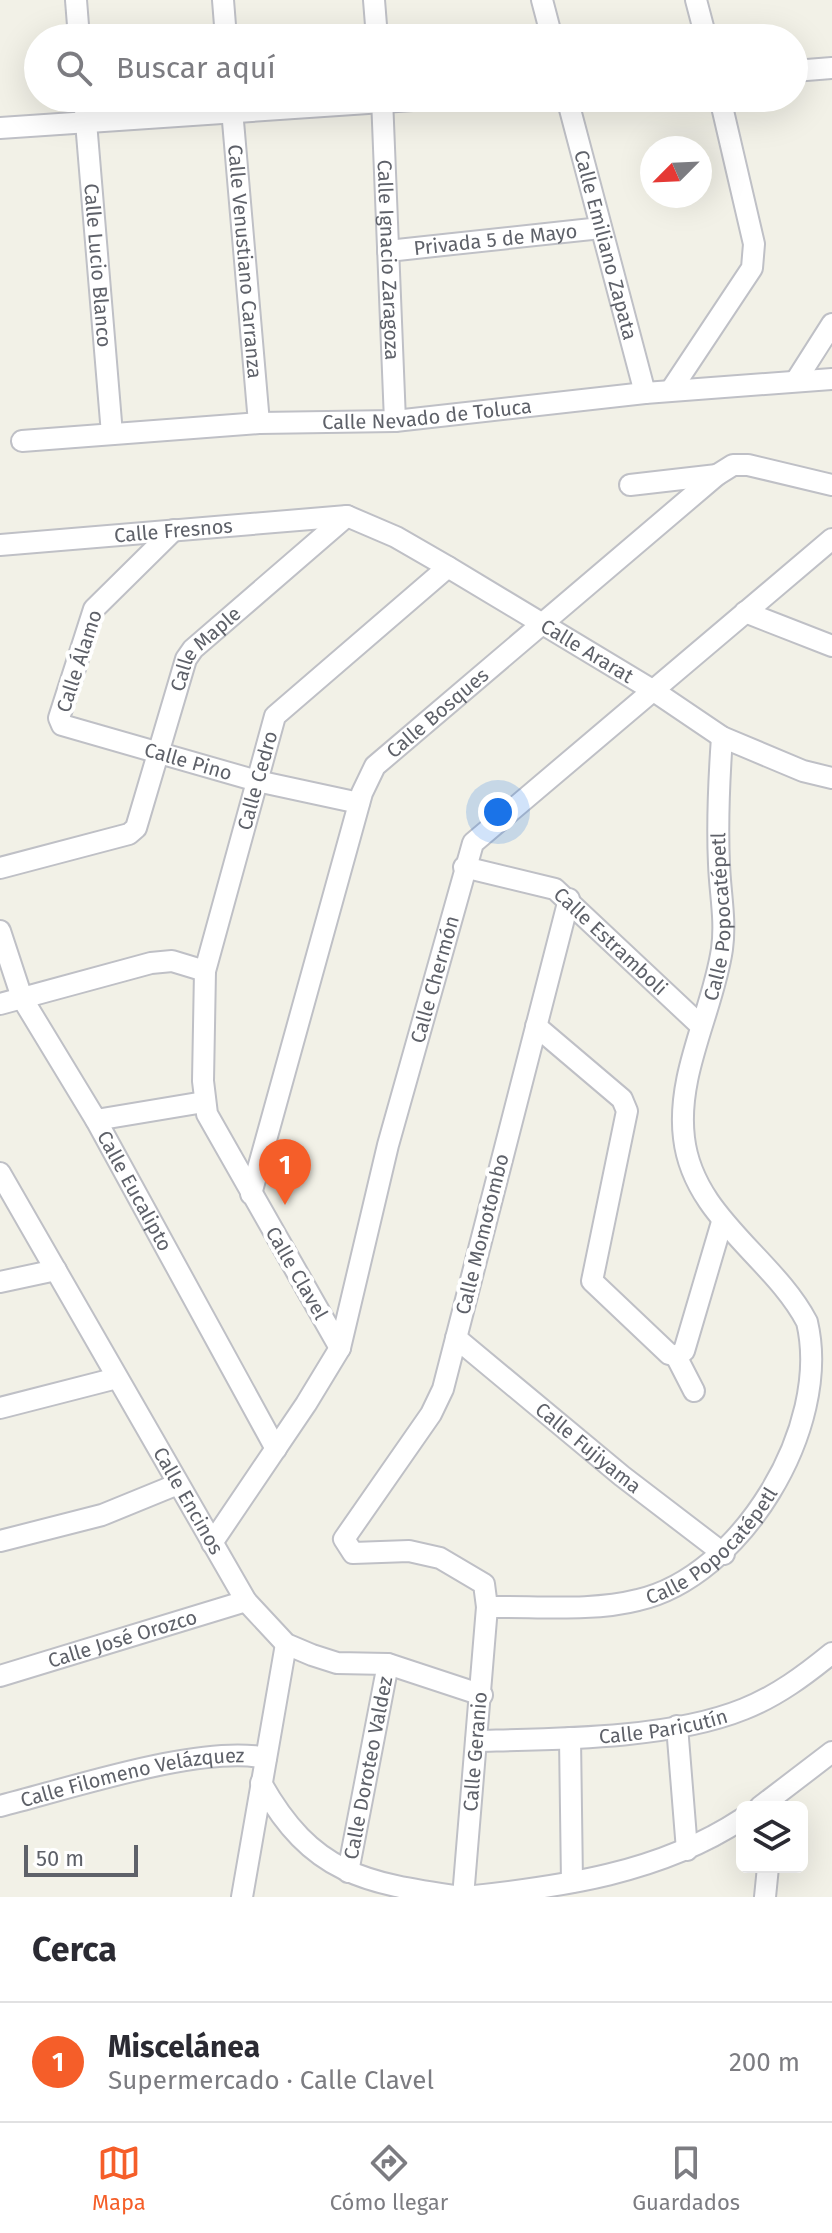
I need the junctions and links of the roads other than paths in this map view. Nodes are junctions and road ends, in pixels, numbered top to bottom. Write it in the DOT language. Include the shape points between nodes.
graph roads {
  1 [pos="76,0"];
  2 [pos="223,0"];
  3 [pos="374,0"];
  4 [pos="542,0"];
  5 [pos="696,0"];
  6 [pos="78,24"];
  7 [pos="225,24"];
  8 [pos="376,24"];
  9 [pos="548,24"];
  10 [pos="702,24"];
  11 [pos="832,68"];
  12 [pos="808,70"];
  13 [pos="85,112"];
  14 [pos="175,112"];
  15 [pos="232,112"];
  16 [pos="382,112"];
  17 [pos="571,112"];
  18 [pos="723,112"];
  19 [pos="86,123"];
  20 [pos="0,128"];
  21 [pos="601,228"];
  22 [pos="388,251"];
  23 [pos="832,324"];
  24 [pos="797,379"];
  25 [pos="832,379"];
  26 [pos="671,390"];
  27 [pos="645,393"];
  28 [pos="395,421"];
  29 [pos="259,423"];
  30 [pos="112,434"];
  31 [pos="22,441"];
  32 [pos="725,470"];
  33 [pos="630,485"];
  34 [pos="832,485"];
  35 [pos="347,516"];
  36 [pos="174,530"];
  37 [pos="832,539"];
  38 [pos="0,545"];
  39 [pos="448,567"];
  40 [pos="745,612"];
  41 [pos="543,625"];
  42 [pos="832,646"];
  43 [pos="654,691"];
  44 [pos="65,727"];
  45 [pos="722,737"];
  46 [pos="159,753"];
  47 [pos="832,778"];
  48 [pos="257,781"];
  49 [pos="359,803"];
  50 [pos="464,867"];
  51 [pos="0,868"];
  52 [pos="569,899"];
  53 [pos="0,931"];
  54 [pos="205,971"];
  55 [pos="22,998"];
  56 [pos="0,1004"];
  57 [pos="536,1026"];
  58 [pos="701,1026"];
  59 [pos="204,1102"];
  60 [pos="96,1120"];
  61 [pos="0,1173"];
  62 [pos="251,1194"];
  63 [pos="722,1222"];
  64 [pos="56,1270"];
  65 [pos="0,1282"];
  66 [pos="456,1338"];
  67 [pos="340,1348"];
  68 [pos="676,1356"];
  69 [pos="117,1378"];
  70 [pos="694,1391"];
  71 [pos="0,1408"];
  72 [pos="276,1449"];
  73 [pos="178,1484"];
  74 [pos="0,1541"];
  75 [pos="212,1543"];
  76 [pos="724,1554"];
  77 [pos="246,1601"];
  78 [pos="487,1607"];
  79 [pos="286,1644"];
  80 [pos="832,1653"];
  81 [pos="388,1664"];
  82 [pos="0,1676"];
  83 [pos="482,1695"];
  84 [pos="677,1726"];
  85 [pos="570,1738"];
  86 [pos="476,1741"];
  87 [pos="832,1752"];
  88 [pos="266,1758"];
  89 [pos="261,1783"];
  90 [pos="768,1801"];
  91 [pos="0,1806"];
  92 [pos="736,1822"];
  93 [pos="687,1850"];
  94 [pos="348,1872"];
  95 [pos="767,1873"];
  96 [pos="572,1882"];
  97 [pos="526,1893"];
  98 [pos="242,1897"];
  99 [pos="463,1897"];
  100 [pos="765,1897"];
  1 -- 6 [label="street"];
  2 -- 7 [label="street"];
  3 -- 8 [label="street"];
  4 -- 9 [label="street"];
  5 -- 10 [label="street"];
  11 -- 12 [label="street"];
  13 -- 19 [label="street, Calle Lucio Blanco"];
  14 -- 19 [label="street"];
  15 -- 29 [label="street, Calle Venustiano Carranza"];
  16 -- 22 [label="street, Calle Ignacio Zaragoza"];
  17 -- 21 [label="street, Calle Emiliano Zapata"];
  18 -- 26 [label="street" via="754,244 752,268"];
  19 -- 20 [label="street"];
  19 -- 30 [label="street, Calle Lucio Blanco"];
  21 -- 22 [label="street, Privada 5 de Mayo"];
  21 -- 27 [label="street, Calle Emiliano Zapata"];
  22 -- 28 [label="street, Calle Ignacio Zaragoza"];
  23 -- 24 [label="street"];
  24 -- 25 [label="street, Calle Nevado de Toluca"];
  24 -- 26 [label="street, Calle Nevado de Toluca"];
  26 -- 27 [label="street, Calle Nevado de Toluca"];
  27 -- 28 [label="street, Calle Nevado de Toluca"];
  28 -- 29 [label="street, Calle Nevado de Toluca"];
  29 -- 30 [label="street, Calle Nevado de Toluca"];
  30 -- 31 [label="street, Calle Nevado de Toluca"];
  32 -- 33 [label="street"];
  32 -- 34 [label="street" via="748,465"];
  32 -- 41 [label="street, Calle Bosques"];
  35 -- 36 [label="street, Calle Fresnos"];
  35 -- 39 [label="street, Calle Ararat"];
  35 -- 46 [label="street, Calle Maple" via="193,649"];
  36 -- 38 [label="street, Calle Fresnos"];
  36 -- 44 [label="street, Calle Álamo" via="94,609 59,718"];
  37 -- 40 [label="street, Calle Chermón"];
  39 -- 41 [label="street, Calle Ararat"];
  39 -- 48 [label="street, Calle Cedro" via="275,716"];
  40 -- 42 [label="street"];
  40 -- 43 [label="street, Calle Chermón"];
  41 -- 43 [label="street, Calle Ararat"];
  41 -- 49 [label="street, Calle Bosques" via="388,752 367,779"];
  43 -- 45 [label="street, Calle Ararat"];
  43 -- 50 [label="street, Calle Chermón" via="479,835"];
  44 -- 46 [label="street, Calle Pino"];
  45 -- 47 [label="street, Calle Ararat"];
  45 -- 58 [label="street, Calle Popocatépetl" via="717,815 724,918"];
  46 -- 48 [label="street, Calle Pino"];
  46 -- 51 [label="street, Calle Maple" via="136,828 129,834"];
  48 -- 49 [label="street, Calle Pino"];
  48 -- 54 [label="street, Calle Cedro"];
  49 -- 62 [label="street, Calle Bosques"];
  50 -- 52 [label="street, Calle Estramboli" via="545,886"];
  50 -- 67 [label="street, Calle Chermón" via="388,1145"];
  52 -- 57 [label="street, Calle Momotombo"];
  52 -- 58 [label="street, Calle Estramboli"];
  53 -- 55 [label="street, Calle Eucalipto"];
  54 -- 55 [label="street" via="172,961 151,963"];
  54 -- 59 [label="street, Calle Clavel"];
  55 -- 56 [label="street"];
  55 -- 60 [label="street, Calle Eucalipto"];
  57 -- 66 [label="street, Calle Momotombo"];
  57 -- 68 [label="street" via="622,1099 627,1111 592,1281"];
  58 -- 63 [label="street, Calle Popocatépetl" via="682,1114 684,1141 692,1168"];
  59 -- 60 [label="street"];
  59 -- 62 [label="street, Calle Clavel"];
  60 -- 72 [label="street, Calle Eucalipto"];
  61 -- 64 [label="street, Calle Encinos"];
  62 -- 67 [label="street, Calle Clavel"];
  63 -- 68 [label="street" via="684,1351"];
  63 -- 76 [label="street, Calle Popocatépetl" via="807,1322 819,1381 813,1433 798,1462 756,1523"];
  64 -- 65 [label="street"];
  64 -- 69 [label="street, Calle Encinos"];
  66 -- 76 [label="street, Calle Fujiyama"];
  66 -- 78 [label="street, Calle Momotombo" via="431,1414 348,1529 346,1545 365,1555 409,1551 440,1558 484,1584"];
  67 -- 72 [label="street, Calle Chermón"];
  68 -- 70 [label="street"];
  69 -- 71 [label="street"];
  69 -- 73 [label="street, Calle Encinos"];
  72 -- 75 [label="street, Calle Chermón"];
  73 -- 74 [label="street" via="102,1515"];
  73 -- 75 [label="street, Calle Encinos"];
  75 -- 77 [label="street, Calle Encinos"];
  76 -- 78 [label="street, Calle Popocatépetl" via="666,1591 636,1601"];
  77 -- 79 [label="street, Calle Encinos"];
  77 -- 82 [label="street, Calle José Orozco"];
  78 -- 83 [label="street, Calle Geranio"];
  79 -- 81 [label="street, Calle Encinos" via="337,1663"];
  79 -- 88 [label="street"];
  80 -- 84 [label="street, Calle Paricutín" via="791,1685 745,1709"];
  81 -- 83 [label="street, Calle Encinos"];
  81 -- 94 [label="street, Calle Doroteo Valdez"];
  83 -- 86 [label="street, Calle Geranio"];
  84 -- 85 [label="street, Calle Paricutín"];
  84 -- 93 [label="street"];
  85 -- 86 [label="street, Calle Paricutín"];
  85 -- 96 [label="street"];
  86 -- 99 [label="street, Calle Geranio"];
  87 -- 90 [label="street"];
  88 -- 89 [label="street"];
  88 -- 91 [label="street, Calle Filomeno Velázquez" via="245,1753 213,1756"];
  89 -- 94 [label="street" via="279,1817 302,1843"];
  89 -- 98 [label="street"];
  92 -- 93 [label="street"];
  93 -- 96 [label="street"];
  94 -- 99 [label="street"];
  95 -- 100 [label="street"];
  96 -- 97 [label="street"];
  97 -- 99 [label="street"];
}
